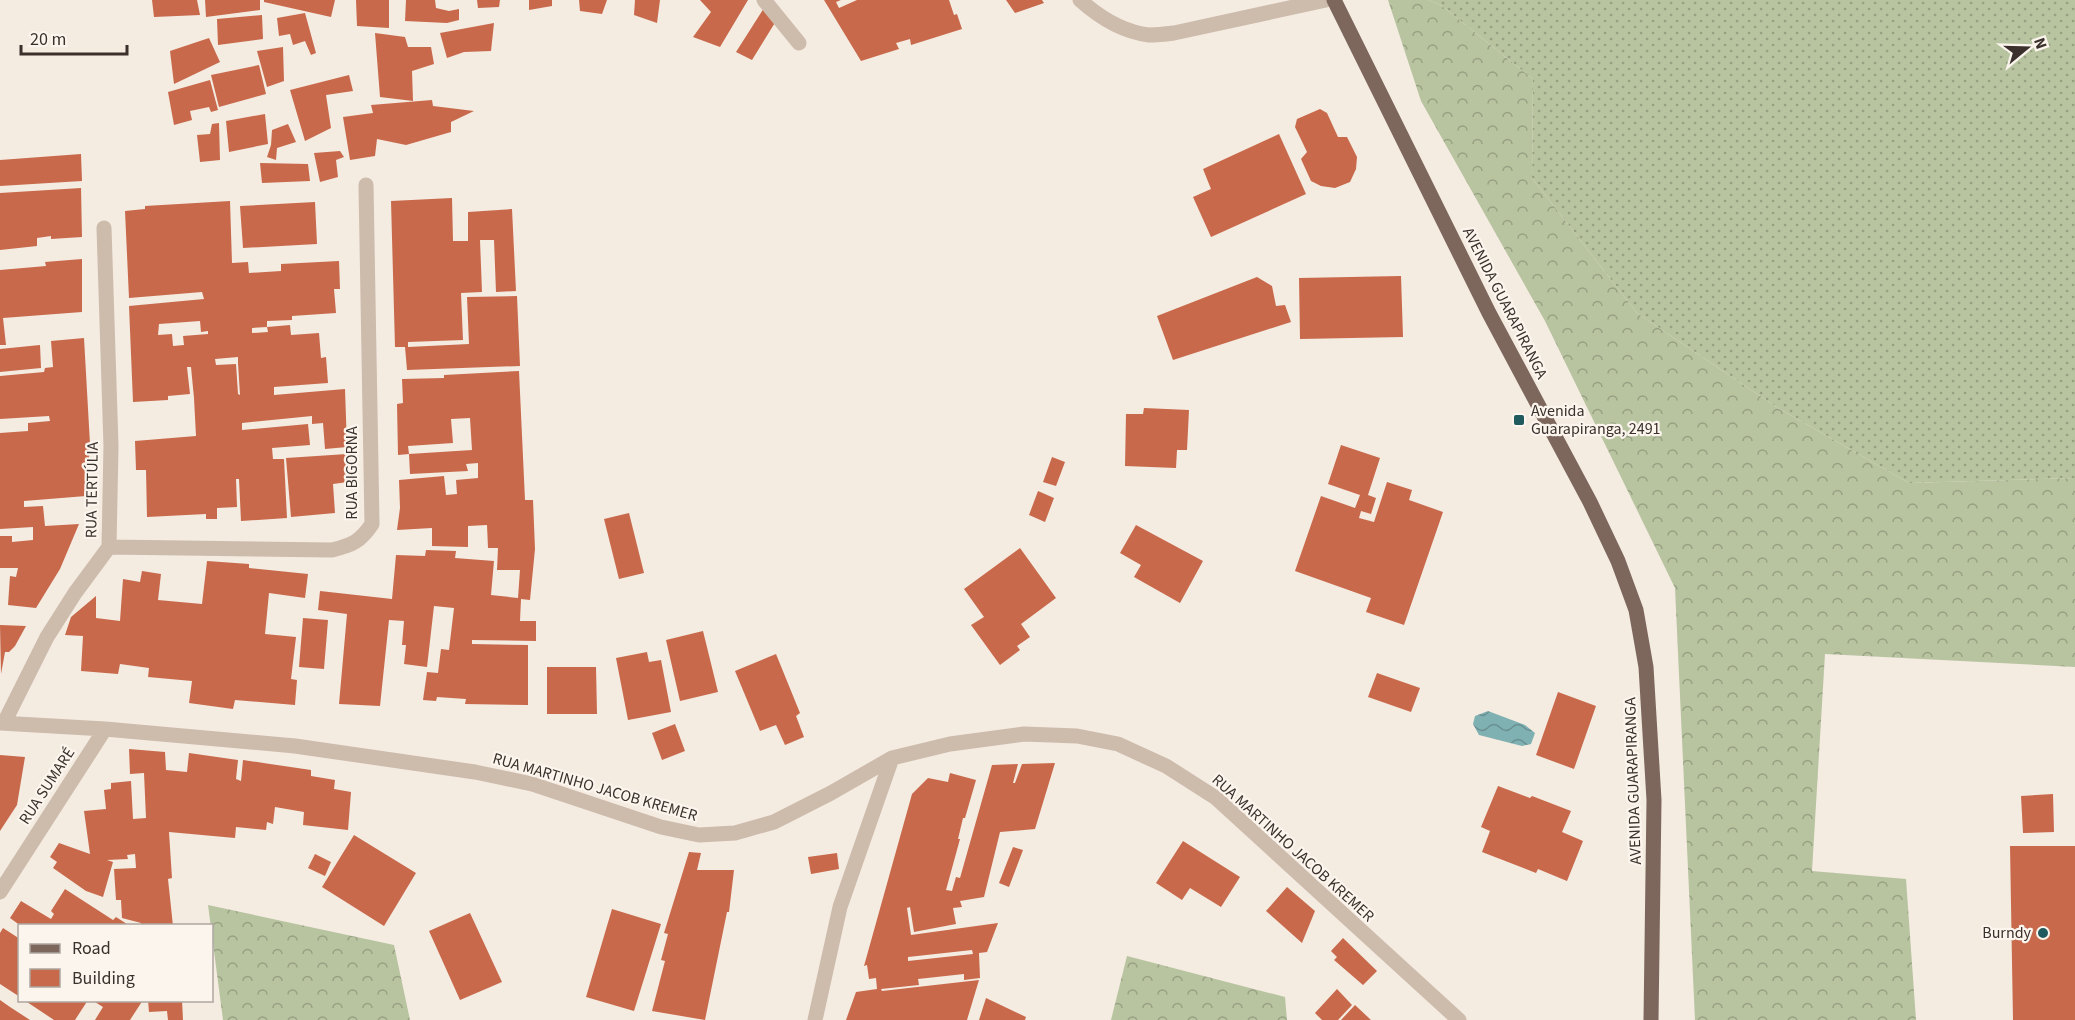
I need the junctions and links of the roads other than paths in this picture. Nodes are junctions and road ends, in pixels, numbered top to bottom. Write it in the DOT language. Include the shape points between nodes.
graph roads {
  1 [pos="764,0"];
  2 [pos="1080,0"];
  3 [pos="1326,0"];
  4 [pos="1334,0"];
  5 [pos="799,44"];
  6 [pos="366,185"];
  7 [pos="104,228"];
  8 [pos="109,547"];
  9 [pos="2,723"];
  10 [pos="105,729"];
  11 [pos="892,758"];
  12 [pos="0,892"];
  13 [pos="815,1020"];
  14 [pos="1458,1020"];
  15 [pos="1652,1020"];
  1 -- 5 [label="street"];
  2 -- 3 [label="street" via="1096,15 1150,35"];
  4 -- 15 [label="main road, AVENIDA GUARAPIRANGA" via="1489,313 1590,502 1636,610 1646,668 1654,800"];
  6 -- 8 [label="street, RUA BIGORNA" via="372,524 364,536 351,546 332,550"];
  7 -- 8 [label="street, RUA TERTÚLIA" via="111,446"];
  8 -- 9 [label="street, RUA TERTÚLIA" via="47,637"];
  9 -- 10 [label="street, RUA MARTINHO JACOB KREMER"];
  10 -- 11 [label="street, RUA MARTINHO JACOB KREMER" via="295,746 475,772 532,784 661,827 699,835 735,833 774,822"];
  10 -- 12 [label="street, RUA SUMARÉ"];
  11 -- 13 [label="street" via="840,907"];
  11 -- 14 [label="street, RUA MARTINHO JACOB KREMER" via="950,744 1035,734 1077,736 1118,744 1166,766 1216,798"];
}
